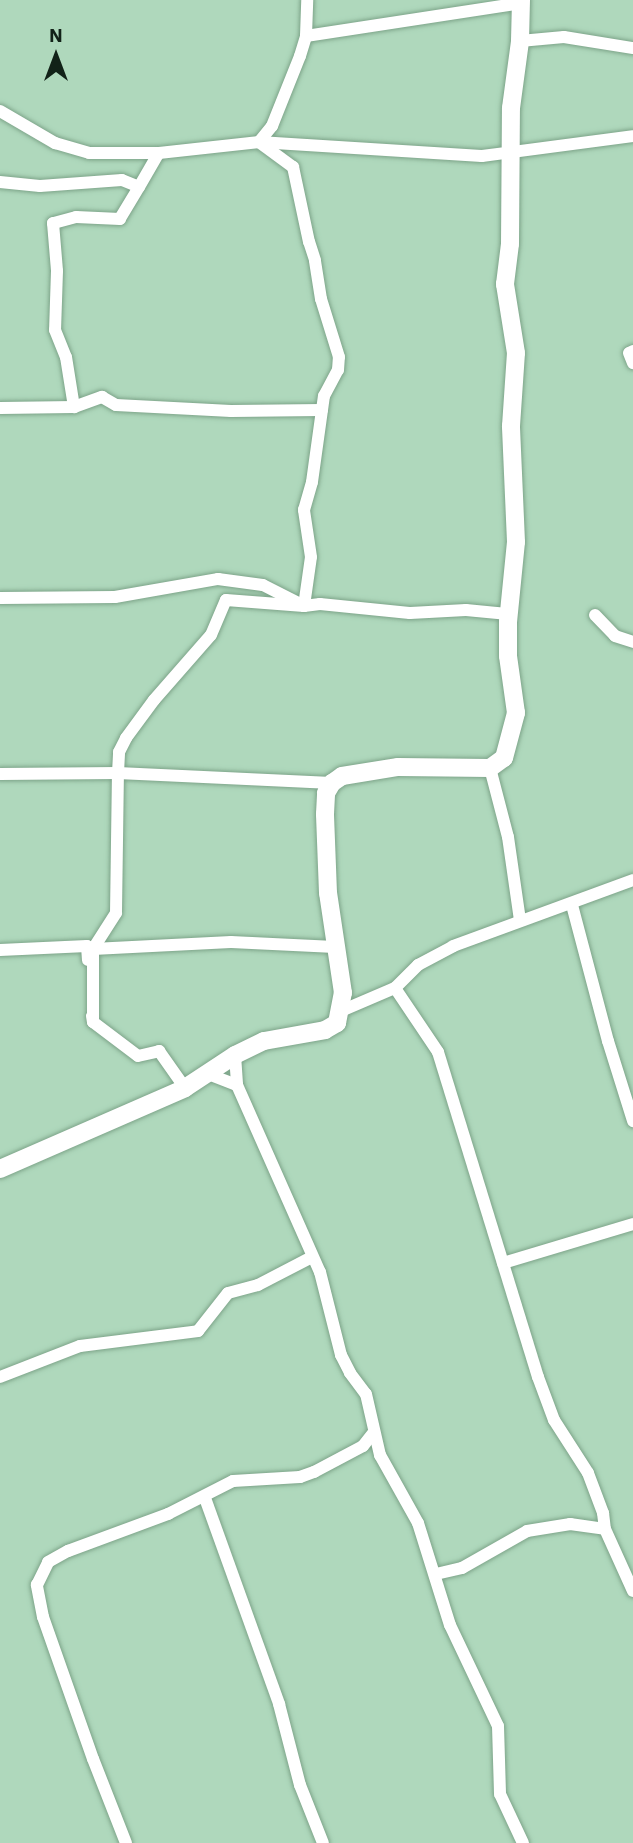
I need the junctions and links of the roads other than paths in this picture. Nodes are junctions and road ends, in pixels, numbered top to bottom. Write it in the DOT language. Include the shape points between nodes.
graph roads {
  1 [pos="307,0"];
  2 [pos="521,2"];
  3 [pos="306,36"];
  4 [pos="520,41"];
  5 [pos="633,48"];
  6 [pos="0,111"];
  7 [pos="633,135"];
  8 [pos="259,142"];
  9 [pos="511,152"];
  10 [pos="159,153"];
  11 [pos="0,182"];
  12 [pos="139,187"];
  13 [pos="633,351"];
  14 [pos="633,363"];
  15 [pos="74,407"];
  16 [pos="0,408"];
  17 [pos="322,410"];
  18 [pos="0,598"];
  19 [pos="304,606"];
  20 [pos="508,614"];
  21 [pos="595,615"];
  22 [pos="633,642"];
  23 [pos="490,768"];
  24 [pos="0,774"];
  25 [pos="118,774"];
  26 [pos="332,782"];
  27 [pos="633,880"];
  28 [pos="572,905"];
  29 [pos="520,920"];
  30 [pos="335,947"];
  31 [pos="93,949"];
  32 [pos="0,950"];
  33 [pos="395,988"];
  34 [pos="341,1011"];
  35 [pos="93,1022"];
  36 [pos="234,1055"];
  37 [pos="208,1074"];
  38 [pos="237,1085"];
  39 [pos="184,1088"];
  40 [pos="633,1121"];
  41 [pos="0,1168"];
  42 [pos="633,1224"];
  43 [pos="312,1257"];
  44 [pos="503,1263"];
  45 [pos="0,1377"];
  46 [pos="373,1433"];
  47 [pos="205,1498"];
  48 [pos="605,1529"];
  49 [pos="436,1574"];
  50 [pos="633,1591"];
  51 [pos="126,1843"];
  52 [pos="323,1843"];
  53 [pos="523,1843"];
  1 -- 3 [label="street"];
  2 -- 3 [label="street"];
  2 -- 4 [label="street"];
  3 -- 8 [label="street" via="272,126"];
  4 -- 5 [label="street" via="564,37"];
  4 -- 9 [label="street" via="511,108"];
  6 -- 10 [label="street" via="55,143 89,153"];
  7 -- 9 [label="street"];
  8 -- 9 [label="street" via="482,156"];
  8 -- 10 [label="street"];
  8 -- 17 [label="street" via="293,167 321,299 339,357"];
  9 -- 20 [label="street" via="505,284 516,353 511,426 516,542"];
  10 -- 12 [label="street"];
  11 -- 12 [label="street" via="40,186 122,180"];
  12 -- 15 [label="street" via="120,219 76,217 53,223 55,330 66,357"];
  13 -- 14 [label="street" via="629,353"];
  15 -- 16 [label="street"];
  15 -- 17 [label="street" via="102,397 116,405"];
  17 -- 19 [label="street" via="304,510 311,557"];
  18 -- 19 [label="street" via="115,597 218,579 263,585"];
  19 -- 20 [label="street"];
  19 -- 25 [label="street" via="226,600 211,635 126,738 119,752"];
  20 -- 23 [label="street" via="516,713 504,758"];
  21 -- 22 [label="street" via="615,636"];
  23 -- 26 [label="street" via="398,767 342,776"];
  23 -- 29 [label="street" via="508,837"];
  24 -- 25 [label="street"];
  25 -- 26 [label="street"];
  25 -- 31 [label="street" via="116,913"];
  26 -- 30 [label="street" via="326,793 325,814"];
  27 -- 28 [label="street"];
  28 -- 29 [label="street"];
  28 -- 40 [label="street"];
  29 -- 33 [label="street" via="418,965"];
  30 -- 31 [label="street" via="231,942"];
  30 -- 34 [label="street" via="343,993"];
  31 -- 35 [label="street"];
  32 -- 35 [label="street" via="87,946"];
  33 -- 34 [label="street"];
  33 -- 44 [label="street" via="438,1052"];
  34 -- 36 [label="street" via="337,1023 325,1030 264,1041"];
  35 -- 39 [label="street" via="138,1056 159,1051"];
  36 -- 37 [label="street"];
  36 -- 38 [label="street"];
  37 -- 38 [label="street"];
  37 -- 39 [label="street"];
  38 -- 43 [label="street"];
  39 -- 41 [label="street"];
  42 -- 44 [label="street"];
  43 -- 45 [label="street" via="258,1285 228,1293 198,1331 80,1346"];
  43 -- 46 [label="street" via="341,1355 369,1402"];
  44 -- 48 [label="street" via="554,1420 588,1474"];
  46 -- 47 [label="street" via="363,1446 314,1472 233,1481"];
  46 -- 49 [label="street" via="380,1455 418,1523"];
  47 -- 51 [label="street" via="68,1551 48,1562 37,1585 43,1617"];
  47 -- 52 [label="street"];
  48 -- 49 [label="street" via="570,1524 527,1531 462,1568"];
  48 -- 50 [label="street"];
  49 -- 53 [label="street" via="450,1625 498,1726 500,1794"];
}
